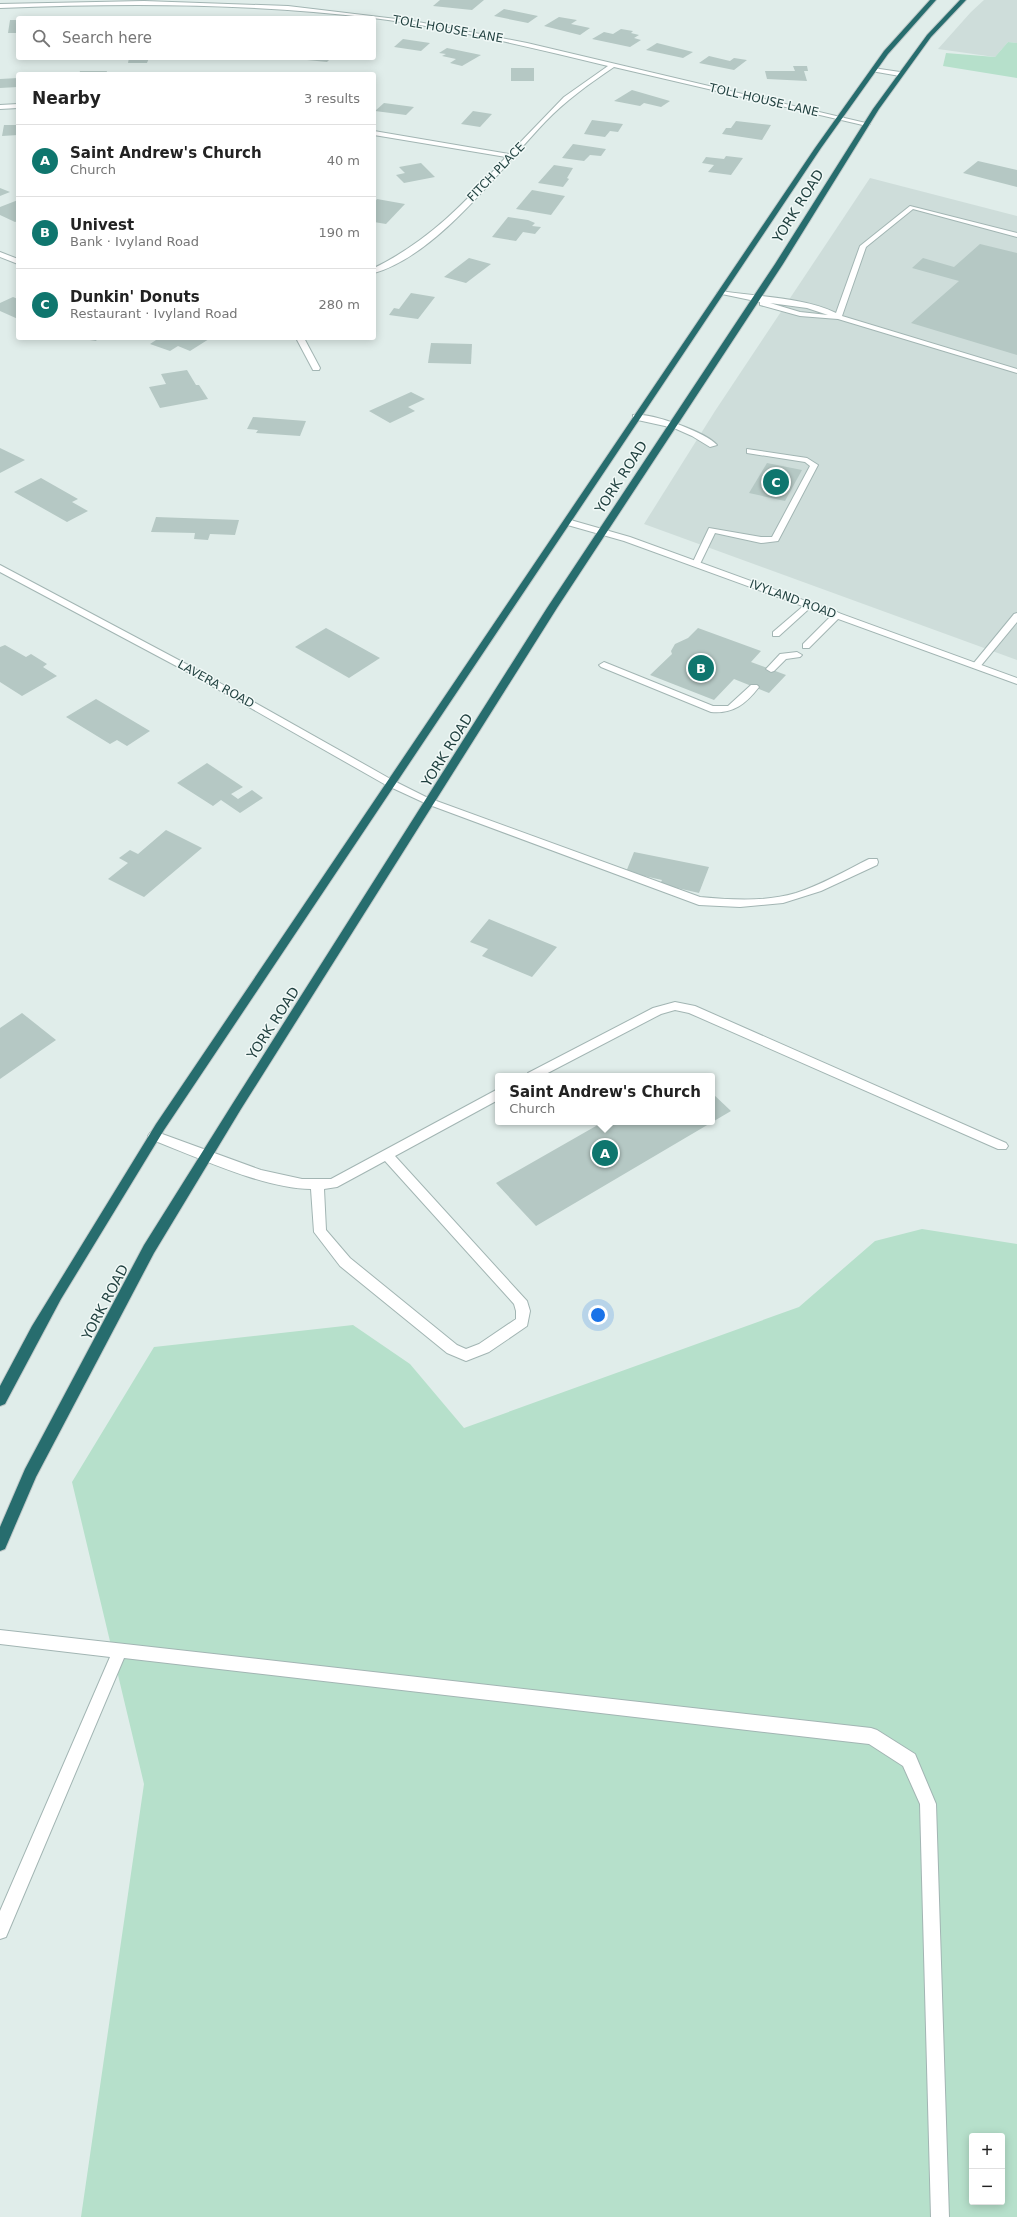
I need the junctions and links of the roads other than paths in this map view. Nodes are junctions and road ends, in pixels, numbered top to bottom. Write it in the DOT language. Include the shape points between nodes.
graph roads {
  1 [pos="933,0"];
  2 [pos="963,0"];
  3 [pos="189,1"];
  4 [pos="0,6"];
  5 [pos="366,16"];
  6 [pos="376,17"];
  7 [pos="613,65"];
  8 [pos="873,70"];
  9 [pos="900,74"];
  10 [pos="16,106"];
  11 [pos="0,107"];
  12 [pos="840,118"];
  13 [pos="867,124"];
  14 [pos="376,133"];
  15 [pos="511,156"];
  16 [pos="1017,235"];
  17 [pos="0,254"];
  18 [pos="16,261"];
  19 [pos="376,270"];
  20 [pos="721,293"];
  21 [pos="755,299"];
  22 [pos="838,317"];
  23 [pos="301,340"];
  24 [pos="316,368"];
  25 [pos="1017,371"];
  26 [pos="636,417"];
  27 [pos="673,424"];
  28 [pos="713,445"];
  29 [pos="750,451"];
  30 [pos="567,522"];
  31 [pos="601,532"];
  32 [pos="696,564"];
  33 [pos="0,568"];
  34 [pos="808,605"];
  35 [pos="837,615"];
  36 [pos="1017,616"];
  37 [pos="776,634"];
  38 [pos="806,646"];
  39 [pos="797,655"];
  40 [pos="604,665"];
  41 [pos="976,666"];
  42 [pos="771,669"];
  43 [pos="1017,681"];
  44 [pos="754,686"];
  45 [pos="390,782"];
  46 [pos="431,802"];
  47 [pos="873,862"];
  48 [pos="538,1073"];
  49 [pos="495,1096"];
  50 [pos="154,1136"];
  51 [pos="1002,1146"];
  52 [pos="207,1155"];
  53 [pos="387,1155"];
  54 [pos="317,1184"];
  55 [pos="0,1400"];
  56 [pos="0,1544"];
  57 [pos="0,1637"];
  58 [pos="120,1651"];
  59 [pos="0,1931"];
  60 [pos="940,2217"];
  1 -- 8 [label="highway, YORK ROAD" via="908,25"];
  2 -- 9 [label="highway, YORK ROAD" via="934,29"];
  3 -- 4 [label="street, TOLL HOUSE LANE"];
  3 -- 5 [label="street, TOLL HOUSE LANE"];
  6 -- 7 [label="street, TOLL HOUSE LANE" via="475,33"];
  7 -- 12 [label="street, TOLL HOUSE LANE"];
  7 -- 15 [label="street, FITCH PLACE" via="566,98"];
  8 -- 9 [label="street"];
  8 -- 12 [label="highway, YORK ROAD"];
  9 -- 13 [label="highway, YORK ROAD"];
  10 -- 11 [label="street"];
  12 -- 13 [label="street, TOLL HOUSE LANE"];
  12 -- 20 [label="highway, YORK ROAD"];
  13 -- 21 [label="highway, YORK ROAD"];
  14 -- 15 [label="street"];
  15 -- 19 [label="street, FITCH PLACE" via="437,233 406,256"];
  16 -- 22 [label="street" via="912,207 863,246"];
  17 -- 18 [label="street"];
  20 -- 21 [label="street"];
  20 -- 26 [label="highway, YORK ROAD"];
  21 -- 22 [label="street" via="782,310 816,318"];
  21 -- 27 [label="highway, YORK ROAD"];
  22 -- 25 [label="street"];
  23 -- 24 [label="street"];
  26 -- 27 [label="street"];
  26 -- 30 [label="highway, YORK ROAD"];
  27 -- 28 [label="street" via="701,436"];
  27 -- 31 [label="highway, YORK ROAD"];
  29 -- 32 [label="street" via="807,460 814,465 775,539 761,540 712,530"];
  30 -- 31 [label="street, IVYLAND ROAD"];
  30 -- 45 [label="highway, YORK ROAD"];
  31 -- 32 [label="street, IVYLAND ROAD"];
  31 -- 46 [label="highway, YORK ROAD"];
  32 -- 34 [label="street, IVYLAND ROAD"];
  33 -- 45 [label="street, LAVERA ROAD" via="185,667"];
  34 -- 35 [label="street, IVYLAND ROAD"];
  34 -- 37 [label="street"];
  35 -- 38 [label="street"];
  35 -- 41 [label="street, IVYLAND ROAD"];
  36 -- 41 [label="street"];
  39 -- 42 [label="street" via="783,656"];
  40 -- 44 [label="street" via="711,708 723,710 732,709"];
  41 -- 43 [label="street, IVYLAND ROAD"];
  45 -- 46 [label="street, LAVERA ROAD"];
  45 -- 50 [label="highway, YORK ROAD"];
  46 -- 47 [label="street, LAVERA ROAD" via="699,901 731,905 808,892"];
  46 -- 52 [label="highway, YORK ROAD"];
  48 -- 51 [label="street" via="657,1011 675,1006 698,1012"];
  49 -- 53 [label="street"];
  50 -- 52 [label="street"];
  50 -- 55 [label="highway, YORK ROAD" via="30,1340"];
  52 -- 54 [label="street" via="260,1175 302,1184"];
  52 -- 56 [label="highway, YORK ROAD" via="141,1263 30,1474"];
  53 -- 54 [label="street" via="333,1184"];
  53 -- 54 [label="street" via="520,1301 523,1311 522,1322 484,1348 466,1355 452,1349 345,1262 320,1232"];
  57 -- 58 [label="street"];
  58 -- 59 [label="street"];
  58 -- 60 [label="street" via="871,1736 909,1760 928,1804"];
}
